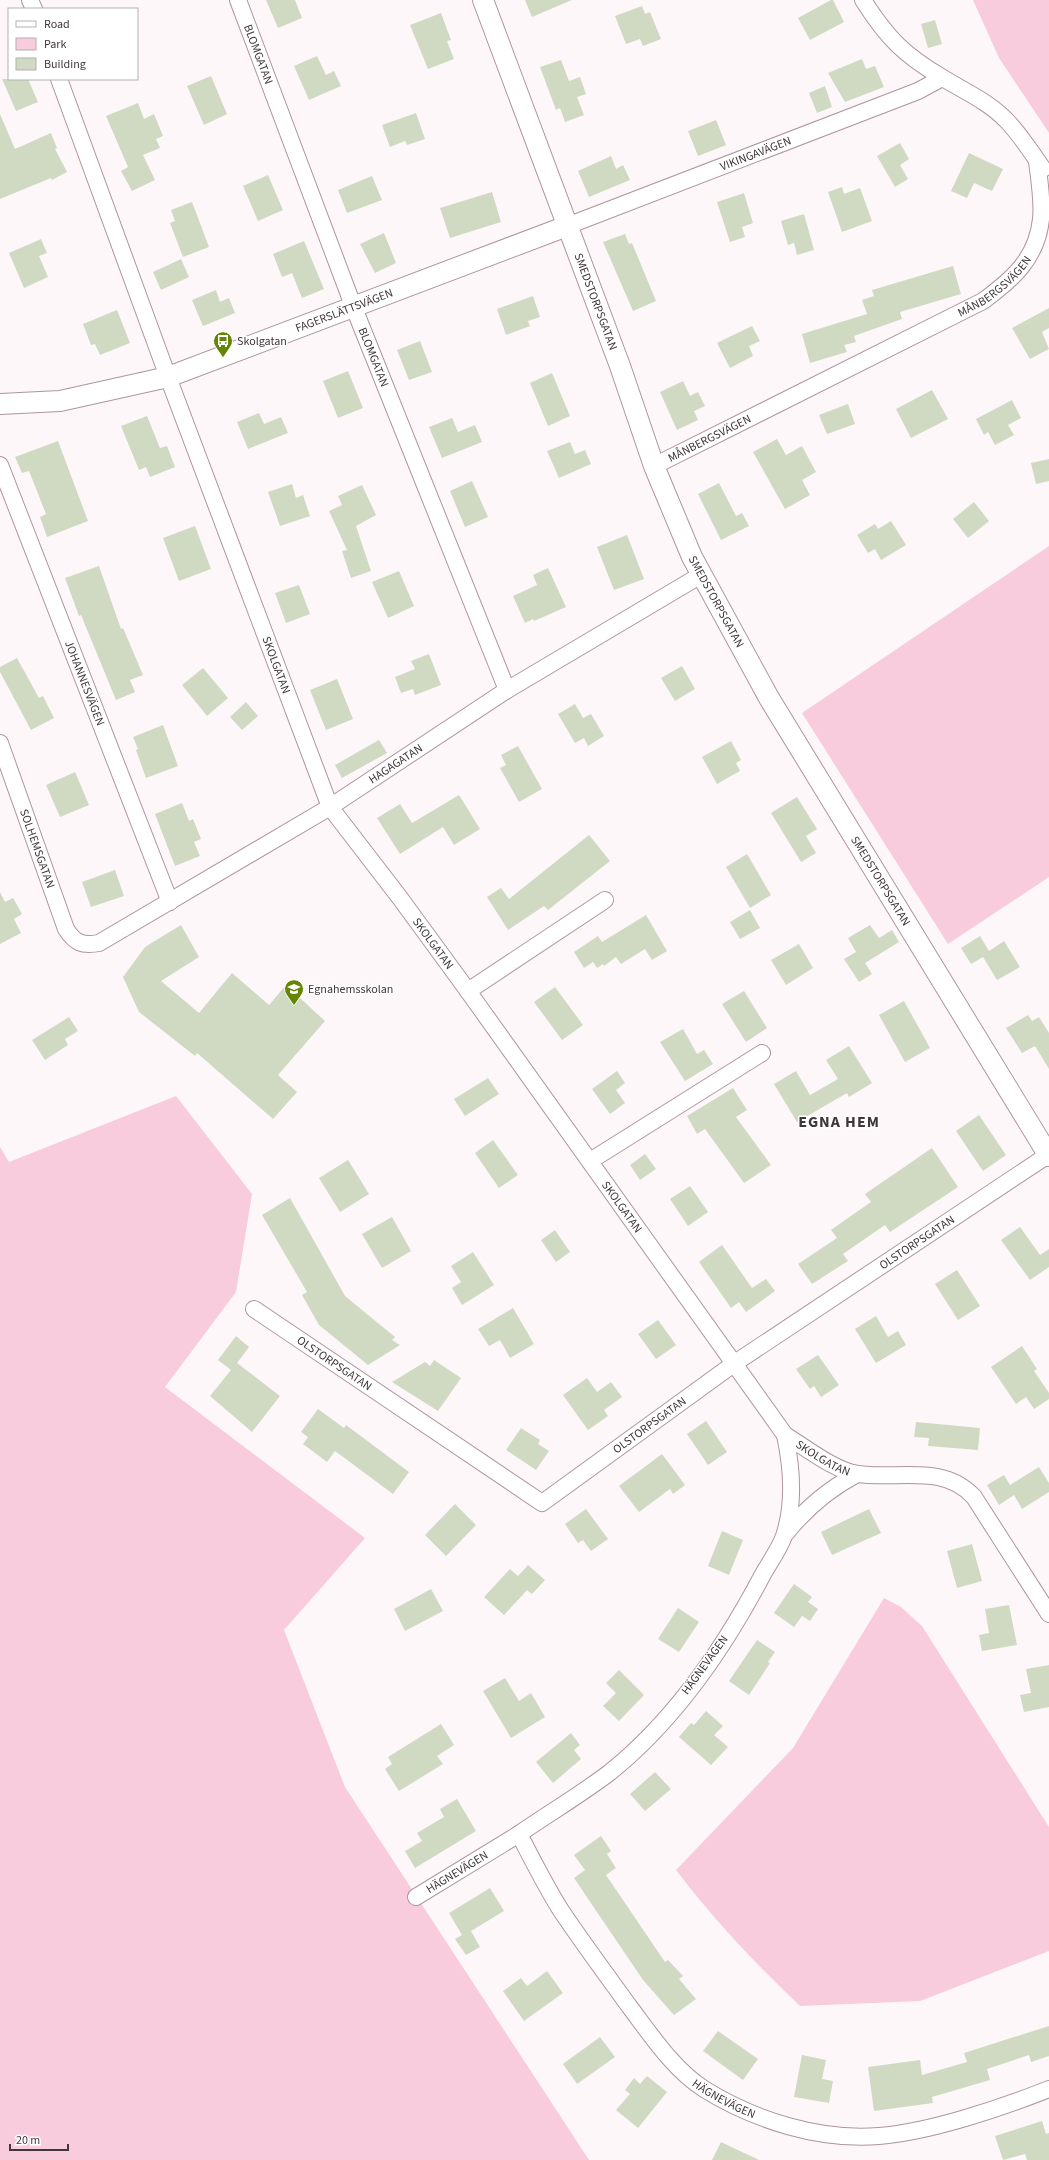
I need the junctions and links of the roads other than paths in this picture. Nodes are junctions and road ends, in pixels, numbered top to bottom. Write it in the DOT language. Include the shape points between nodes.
graph roads {
  1 [pos="238,0"];
  2 [pos="483,0"];
  3 [pos="863,0"];
  4 [pos="942,78"];
  5 [pos="59,80"];
  6 [pos="1037,161"];
  7 [pos="1049,176"];
  8 [pos="567,226"];
  9 [pos="354,308"];
  10 [pos="168,378"];
  11 [pos="0,404"];
  12 [pos="0,465"];
  13 [pos="654,466"];
  14 [pos="701,575"];
  15 [pos="507,690"];
  16 [pos="0,743"];
  17 [pos="330,807"];
  18 [pos="605,900"];
  19 [pos="170,902"];
  20 [pos="86,945"];
  21 [pos="468,991"];
  22 [pos="762,1053"];
  23 [pos="1049,1155"];
  24 [pos="590,1161"];
  25 [pos="254,1308"];
  26 [pos="735,1363"];
  27 [pos="785,1435"];
  28 [pos="857,1474"];
  29 [pos="784,1537"];
  30 [pos="1049,1614"];
  31 [pos="519,1834"];
  32 [pos="416,1897"];
  33 [pos="1049,2089"];
  1 -- 9 [label="street, BLOMGATAN"];
  2 -- 8 [label="street, SMEDSTORPSGATAN"];
  3 -- 4 [label="street" via="882,29 902,51"];
  4 -- 6 [label="street" via="971,94 1006,119"];
  4 -- 8 [label="street, VIKINGAVÄGEN" via="918,91"];
  5 -- 10 [label="street, SKOLGATAN"];
  6 -- 7 [label="street"];
  6 -- 13 [label="street, MÅNBERGSVÄGEN" via="1041,218 1037,238 1021,269 1000,288 983,301"];
  8 -- 9 [label="street, FAGERSLÄTTSVÄGEN"];
  8 -- 13 [label="street, SMEDSTORPSGATAN" via="620,366"];
  9 -- 10 [label="street, FAGERSLÄTTSVÄGEN"];
  9 -- 15 [label="street, BLOMGATAN"];
  10 -- 11 [label="street, FAGERSLÄTTSVÄGEN" via="60,401"];
  10 -- 17 [label="street, SKOLGATAN"];
  12 -- 19 [label="street, JOHANNESVÄGEN"];
  13 -- 14 [label="street, SMEDSTORPSGATAN"];
  14 -- 15 [label="street, HAGAGATAN"];
  14 -- 23 [label="street, SMEDSTORPSGATAN" via="768,698"];
  15 -- 17 [label="street, HAGAGATAN"];
  16 -- 20 [label="street, SOLHEMSGATAN" via="66,929 77,941"];
  17 -- 19 [label="street, HAGAGATAN"];
  17 -- 21 [label="street, SKOLGATAN"];
  18 -- 21 [label="street"];
  19 -- 20 [label="street, HAGAGATAN" via="113,936 99,943"];
  21 -- 24 [label="street, SKOLGATAN"];
  22 -- 24 [label="street"];
  23 -- 26 [label="street, OLSTORPSGATAN"];
  24 -- 26 [label="street, SKOLGATAN"];
  25 -- 26 [label="street, OLSTORPSGATAN" via="542,1504"];
  26 -- 27 [label="street, SKOLGATAN"];
  27 -- 28 [label="street, SKOLGATAN" via="837,1466"];
  27 -- 29 [label="street, HÄGNEVÄGEN" via="792,1463 789,1513"];
  28 -- 29 [label="street" via="825,1492 799,1517"];
  28 -- 30 [label="street, SKOLGATAN" via="932,1475 949,1479 967,1489"];
  29 -- 31 [label="street, HÄGNEVÄGEN" via="749,1602 709,1663 655,1729 608,1773"];
  31 -- 32 [label="street, HÄGNEVÄGEN"];
  31 -- 33 [label="street, HÄGNEVÄGEN" via="560,1908 646,2030 673,2062 704,2088 738,2106 768,2120 810,2132 878,2137 911,2132 979,2113"];
}
